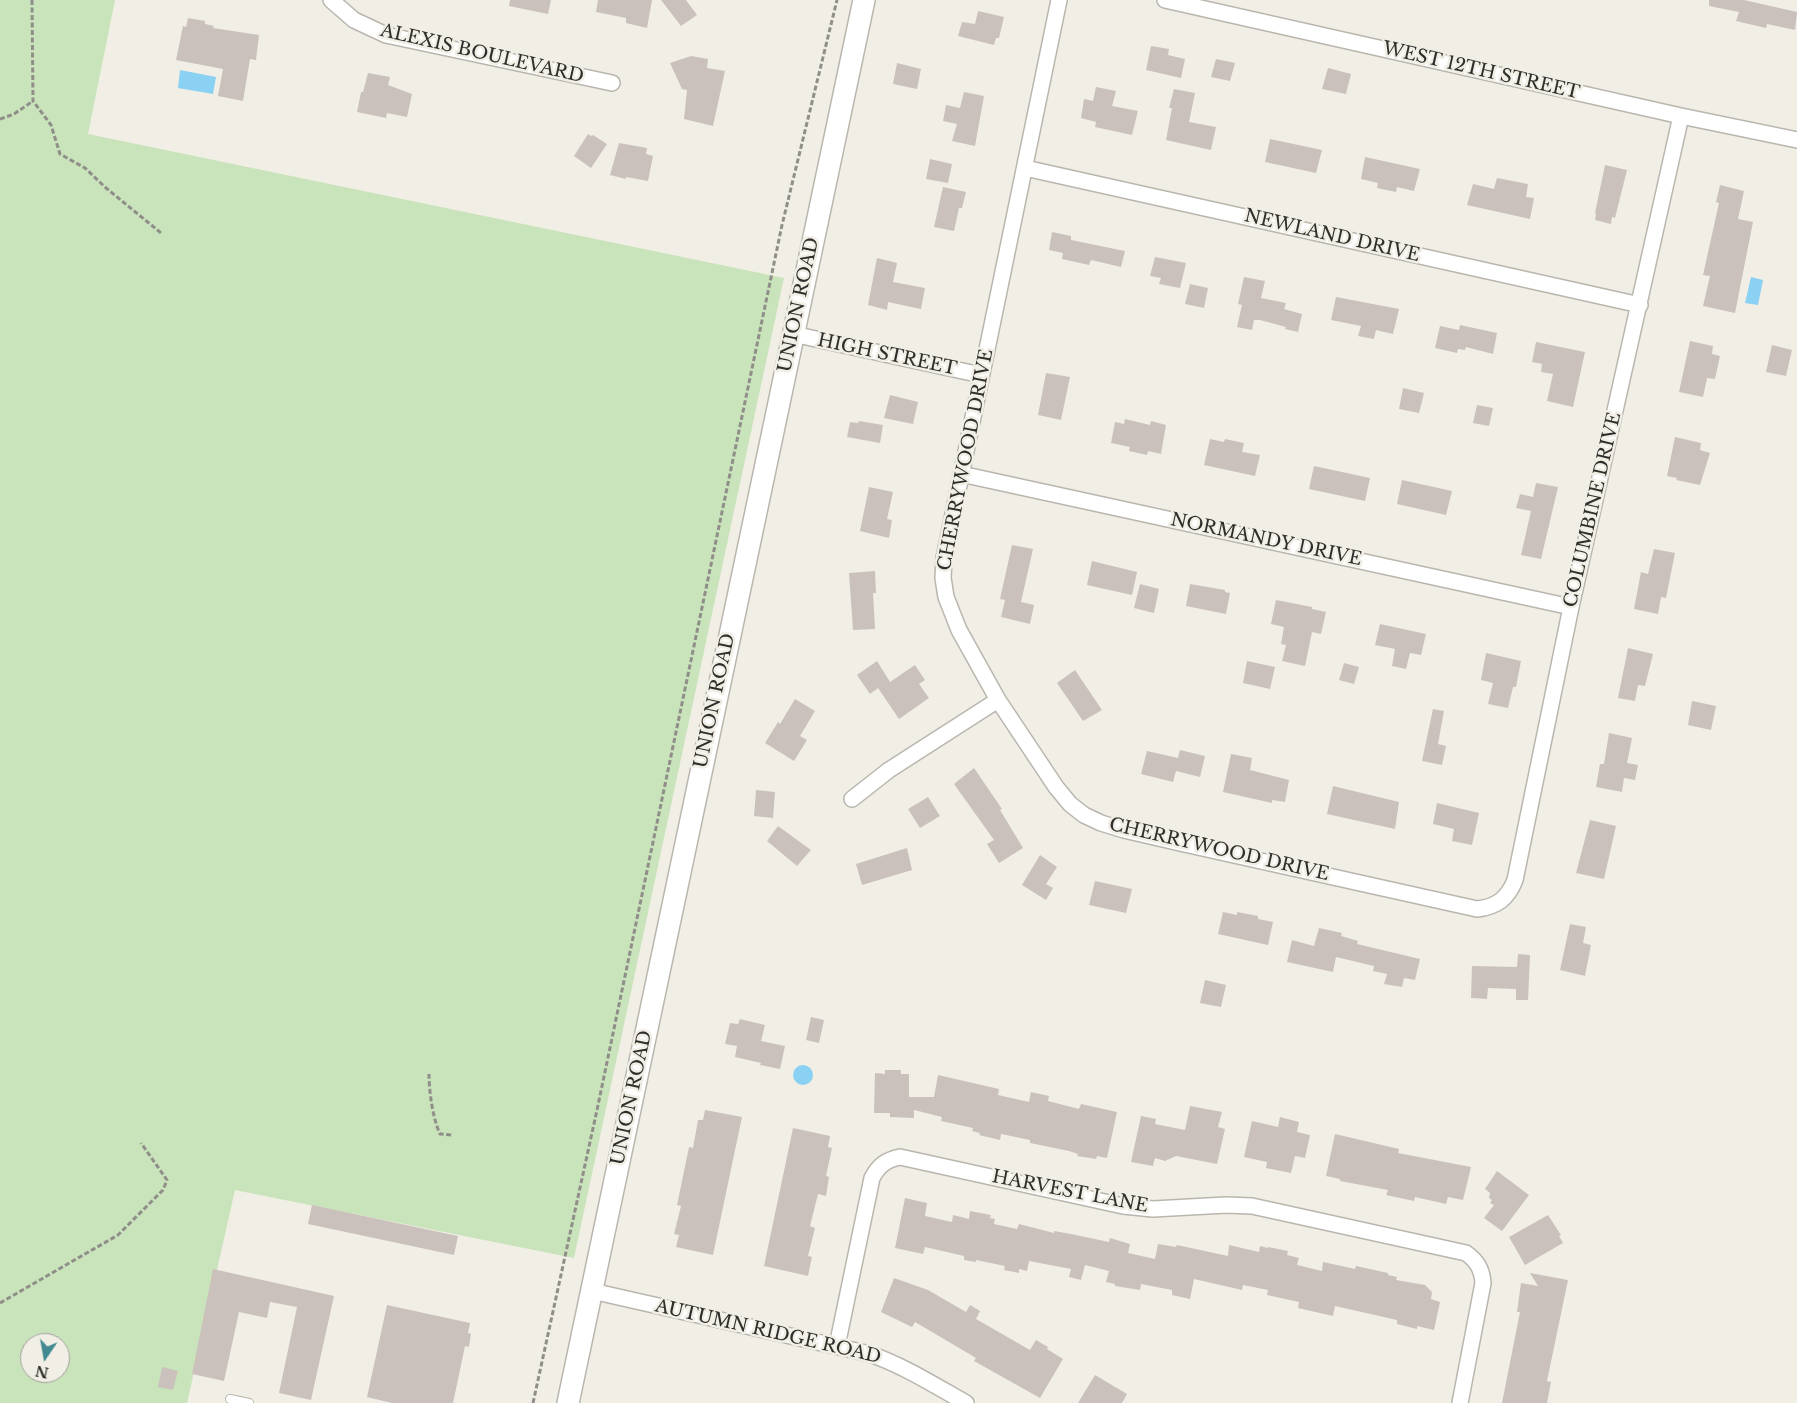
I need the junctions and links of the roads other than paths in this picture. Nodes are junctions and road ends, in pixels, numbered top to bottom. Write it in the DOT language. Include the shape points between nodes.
graph roads {
  1 [pos="331,0"];
  2 [pos="864,0"];
  3 [pos="1059,0"];
  4 [pos="1165,0"];
  5 [pos="612,83"];
  6 [pos="1681,116"];
  7 [pos="1797,140"];
  8 [pos="1025,168"];
  9 [pos="1640,305"];
  10 [pos="793,334"];
  11 [pos="981,375"];
  12 [pos="961,474"];
  13 [pos="1571,607"];
  14 [pos="998,700"];
  15 [pos="852,799"];
  16 [pos="1501,901"];
  17 [pos="592,1291"];
  18 [pos="837,1346"];
  19 [pos="230,1399"];
  20 [pos="249,1403"];
  21 [pos="568,1403"];
  22 [pos="966,1403"];
  23 [pos="1460,1403"];
  1 -- 5 [label="street, ALEXIS BOULEVARD" via="354,20 386,35"];
  2 -- 10 [label="main road, UNION ROAD"];
  3 -- 8 [label="street, CHERRYWOOD DRIVE"];
  4 -- 6 [label="street, WEST 12TH STREET"];
  6 -- 7 [label="street, WEST 12TH STREET"];
  6 -- 9 [label="street, COLUMBINE DRIVE"];
  8 -- 9 [label="street, NEWLAND DRIVE"];
  8 -- 11 [label="street, CHERRYWOOD DRIVE"];
  9 -- 13 [label="street, COLUMBINE DRIVE"];
  10 -- 11 [label="street, HIGH STREET"];
  10 -- 17 [label="main road, UNION ROAD"];
  11 -- 12 [label="street, CHERRYWOOD DRIVE"];
  12 -- 13 [label="street, NORMANDY DRIVE"];
  12 -- 14 [label="street, CHERRYWOOD DRIVE" via="943,578 948,604 959,630"];
  13 -- 16 [label="street, COLUMBINE DRIVE" via="1515,880"];
  14 -- 15 [label="street" via="889,770"];
  14 -- 16 [label="street, CHERRYWOOD DRIVE" via="1070,804 1084,816 1101,823 1477,908 1487,908"];
  17 -- 18 [label="street, AUTUMN RIDGE ROAD"];
  17 -- 21 [label="main road, UNION ROAD"];
  18 -- 22 [label="street, AUTUMN RIDGE ROAD" via="889,1360"];
  18 -- 23 [label="street, HARVEST LANE" via="872,1178 882,1164 900,1157 1123,1206 1153,1209 1252,1206 1466,1253 1478,1265 1483,1283"];
  19 -- 20 [label="lane"];
}
